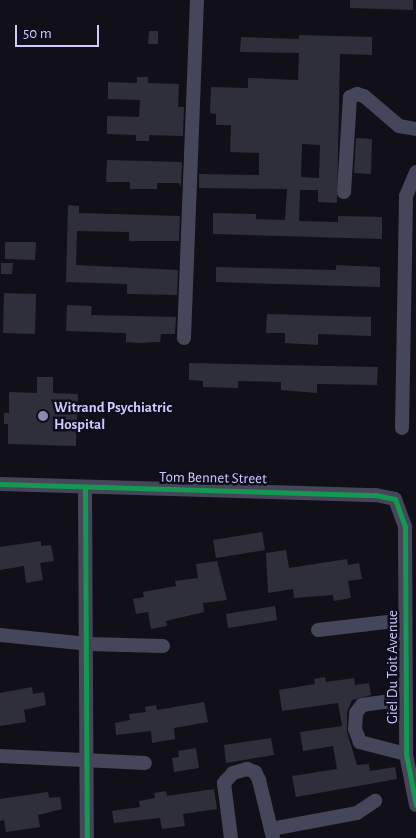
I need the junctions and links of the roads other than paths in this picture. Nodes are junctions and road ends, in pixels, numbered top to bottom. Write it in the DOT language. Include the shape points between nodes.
graph roads {
  1 [pos="197,0"];
  2 [pos="416,129"];
  3 [pos="416,172"];
  4 [pos="344,192"];
  5 [pos="184,338"];
  6 [pos="402,428"];
  7 [pos="0,484"];
  8 [pos="85,488"];
  9 [pos="405,527"];
  10 [pos="405,620"];
  11 [pos="318,630"];
  12 [pos="0,635"];
  13 [pos="88,644"];
  14 [pos="163,646"];
  15 [pos="406,699"];
  16 [pos="406,754"];
  17 [pos="0,756"];
  18 [pos="85,762"];
  19 [pos="145,763"];
  20 [pos="375,801"];
  21 [pos="416,805"];
  22 [pos="272,833"];
  23 [pos="87,838"];
  24 [pos="231,838"];
  1 -- 5 [label="street"];
  2 -- 4 [label="street" via="399,126 364,96 350,97"];
  3 -- 6 [label="street" via="406,196"];
  7 -- 8 [label="street, Tom Bennet Street"];
  8 -- 9 [label="street, Tom Bennet Street" via="376,495 398,502"];
  8 -- 13 [label="street"];
  9 -- 10 [label="street, Giel Du Toit Avenue"];
  10 -- 11 [label="street"];
  10 -- 15 [label="street, Giel Du Toit Avenue"];
  12 -- 13 [label="street"];
  13 -- 14 [label="street"];
  13 -- 18 [label="street"];
  15 -- 16 [label="street, Giel Du Toit Avenue"];
  15 -- 16 [label="street" via="362,706 356,713 355,729 360,742"];
  16 -- 21 [label="street, Giel Du Toit Avenue"];
  17 -- 18 [label="street"];
  18 -- 19 [label="street"];
  18 -- 23 [label="street"];
  20 -- 22 [label="street" via="357,813"];
  22 -- 24 [label="street" via="256,772 247,769 240,770 224,783"];
}
